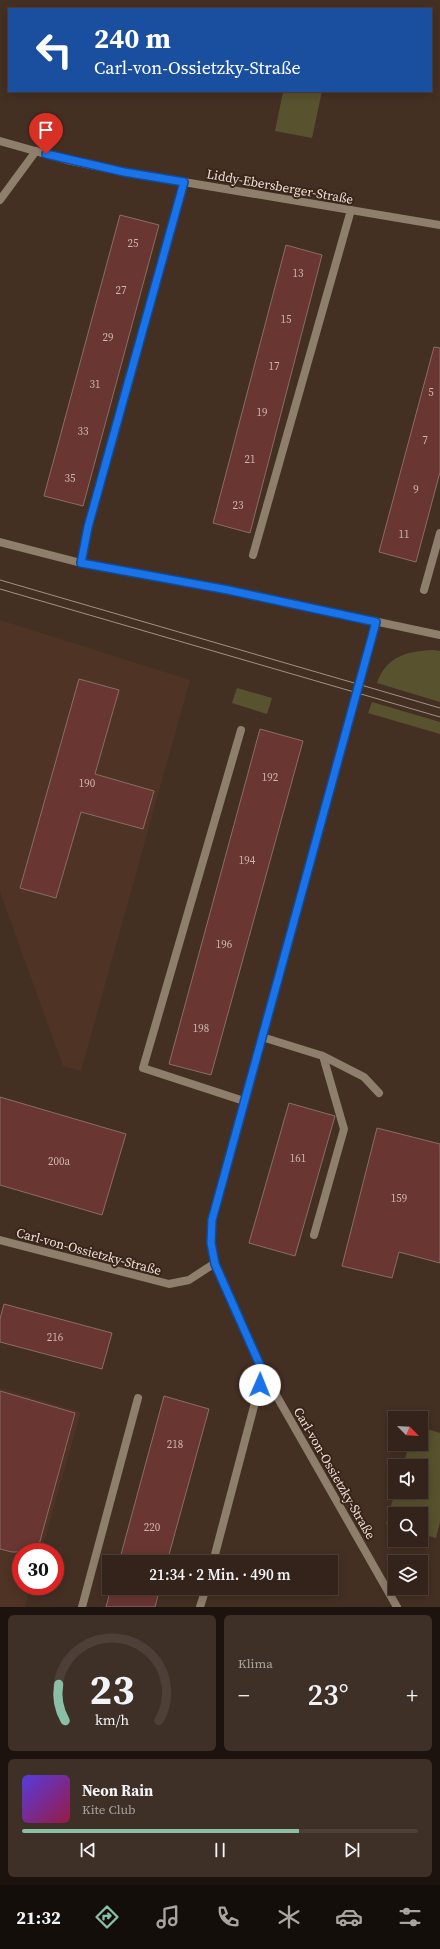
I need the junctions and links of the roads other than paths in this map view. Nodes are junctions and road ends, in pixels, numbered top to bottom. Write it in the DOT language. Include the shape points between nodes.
graph roads {
  1 [pos="0,141"];
  2 [pos="36,151"];
  3 [pos="184,182"];
  4 [pos="0,200"];
  5 [pos="351,210"];
  6 [pos="440,225"];
  7 [pos="440,533"];
  8 [pos="0,542"];
  9 [pos="252,555"];
  10 [pos="81,563"];
  11 [pos="424,590"];
  12 [pos="376,622"];
  13 [pos="440,635"];
  14 [pos="241,730"];
  15 [pos="262,1037"];
  16 [pos="324,1056"];
  17 [pos="379,1093"];
  18 [pos="244,1101"];
  19 [pos="314,1235"];
  20 [pos="0,1240"];
  21 [pos="215,1264"];
  22 [pos="263,1372"];
  23 [pos="138,1398"];
  24 [pos="215,1555"];
  25 [pos="204,1595"];
  26 [pos="82,1607"];
  27 [pos="200,1607"];
  28 [pos="397,1607"];
  1 -- 2 [label="street, Liddy-Ebersberger-Straße"];
  2 -- 3 [label="street, Liddy-Ebersberger-Straße" via="102,168"];
  2 -- 4 [label="street"];
  3 -- 5 [label="street, Liddy-Ebersberger-Straße"];
  3 -- 10 [label="street" via="88,527"];
  5 -- 6 [label="street, Liddy-Ebersberger-Straße"];
  5 -- 9 [label="street"];
  7 -- 11 [label="street"];
  8 -- 10 [label="street"];
  10 -- 12 [label="street" via="228,590"];
  12 -- 13 [label="street"];
  12 -- 15 [label="street, Carl-von-Ossietzky-Straße"];
  14 -- 18 [label="street" via="143,1068"];
  15 -- 16 [label="street"];
  15 -- 18 [label="street, Carl-von-Ossietzky-Straße"];
  16 -- 17 [label="street" via="364,1077"];
  16 -- 19 [label="street" via="344,1129"];
  18 -- 21 [label="street, Carl-von-Ossietzky-Straße" via="212,1220 211,1243"];
  20 -- 21 [label="street, Carl-von-Ossietzky-Straße" via="169,1284 188,1280"];
  21 -- 22 [label="street, Carl-von-Ossietzky-Straße"];
  22 -- 24 [label="street"];
  22 -- 28 [label="street, Carl-von-Ossietzky-Straße"];
  23 -- 26 [label="street"];
  25 -- 27 [label="street"];
}
